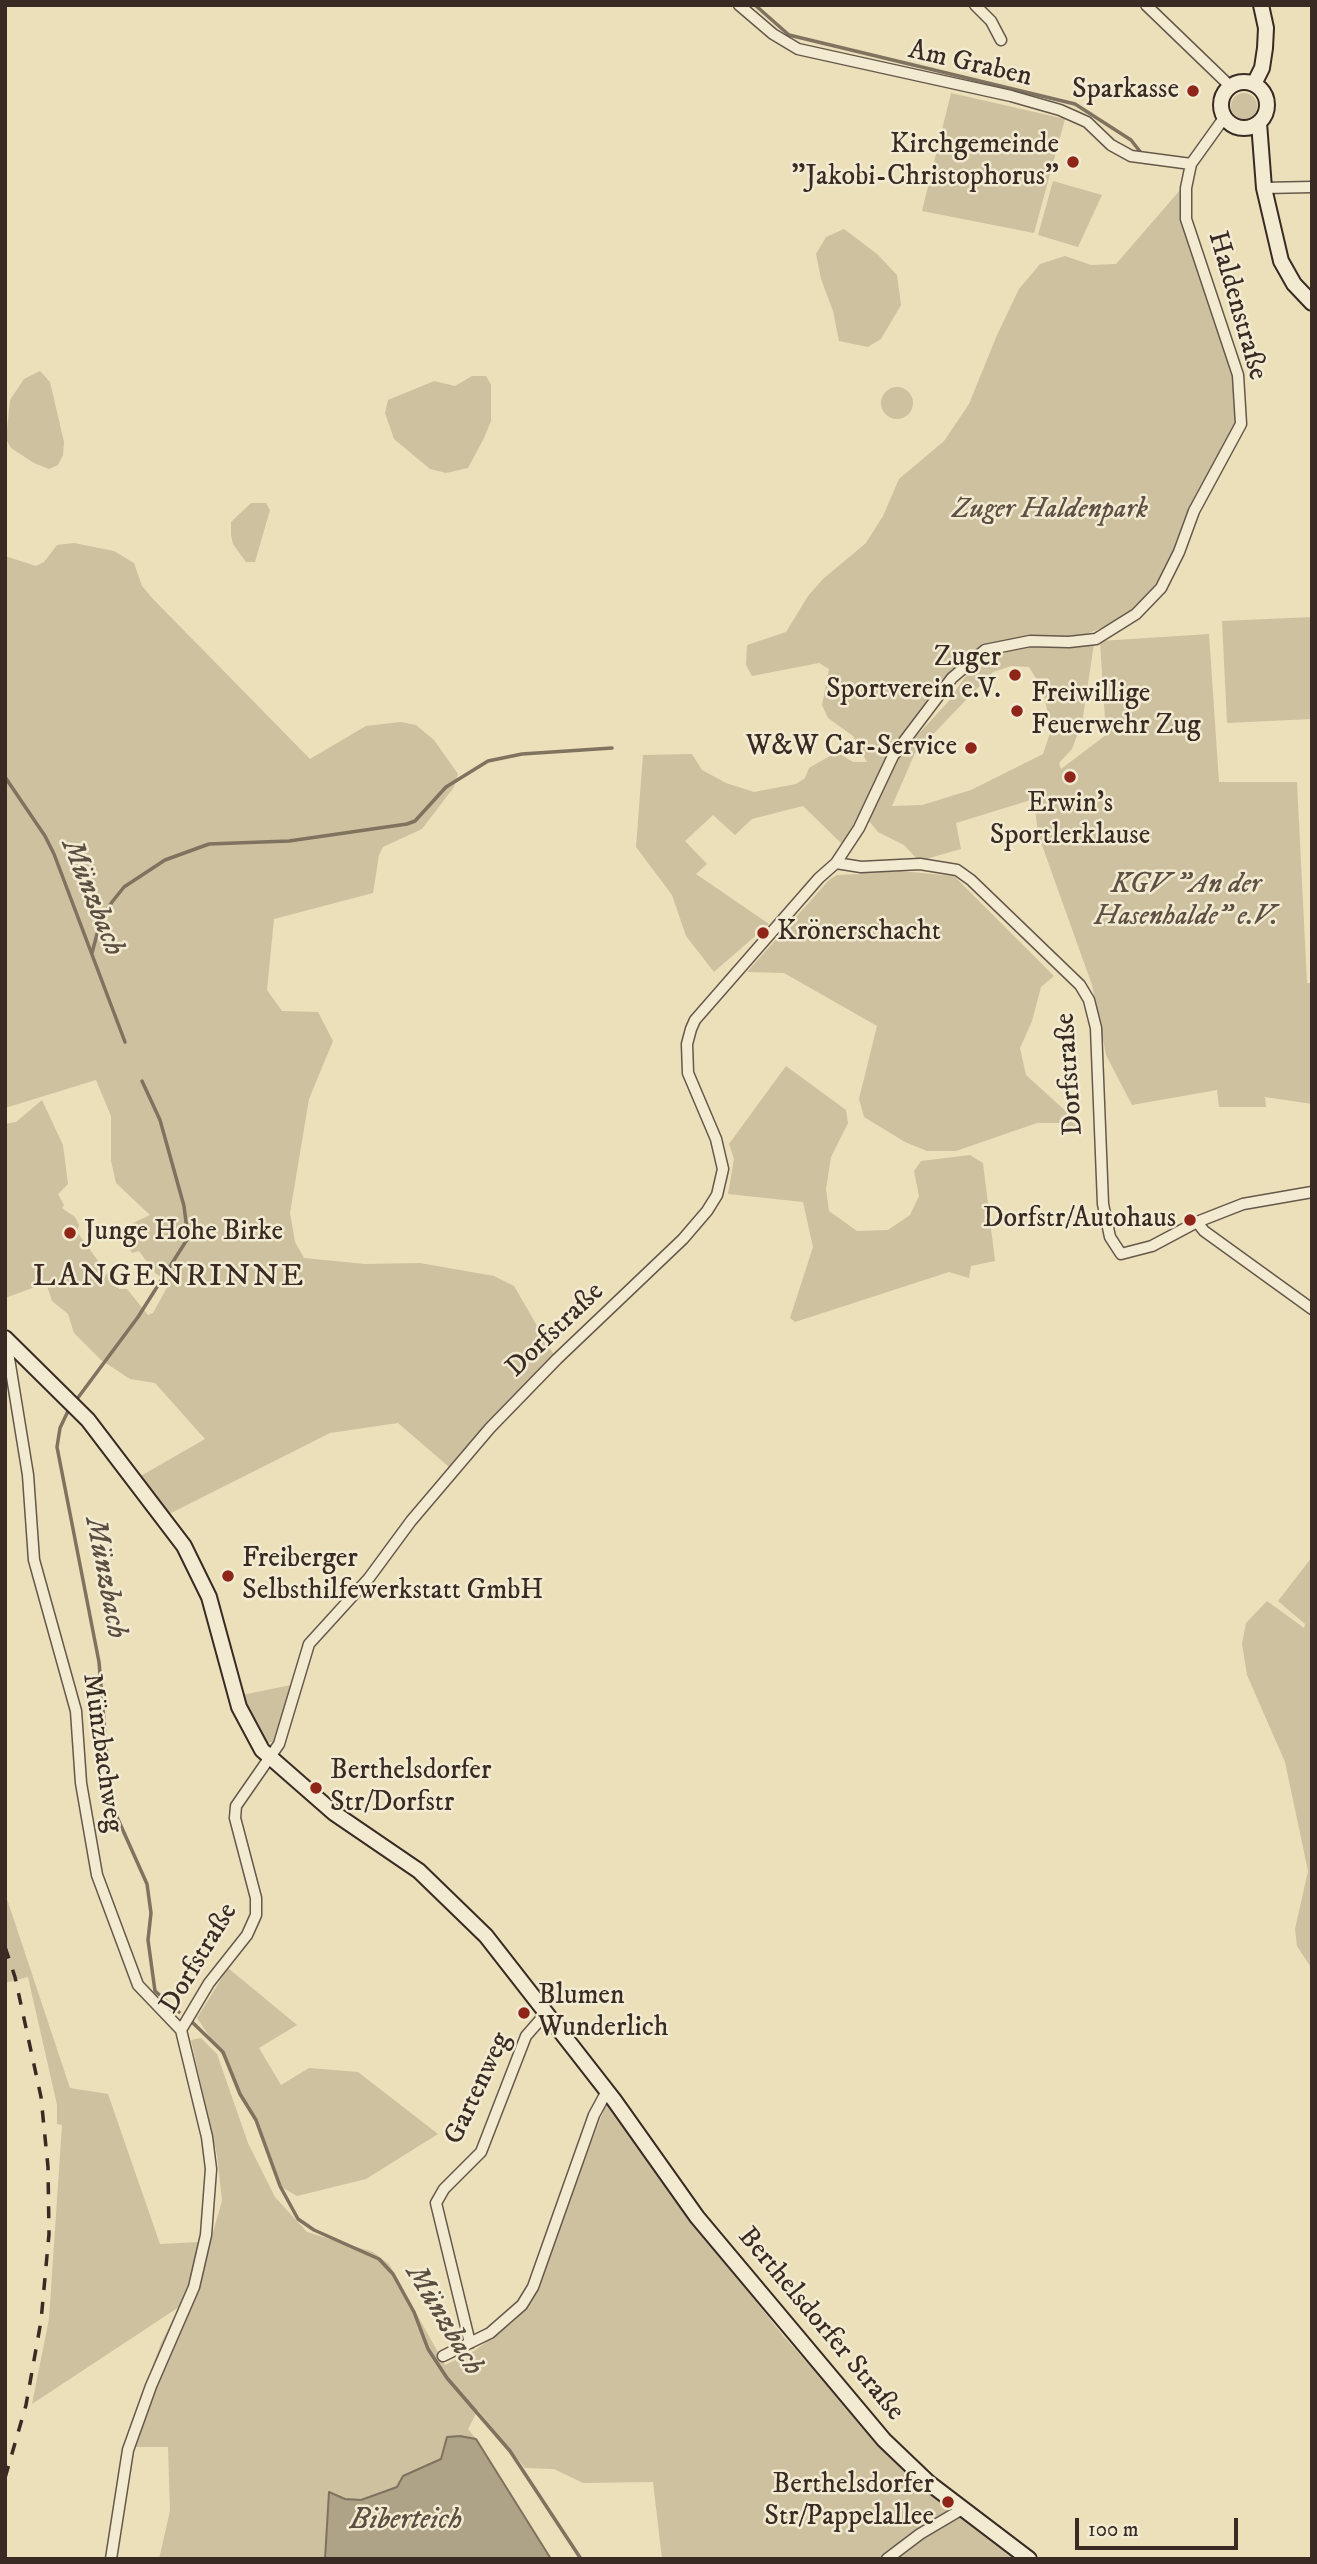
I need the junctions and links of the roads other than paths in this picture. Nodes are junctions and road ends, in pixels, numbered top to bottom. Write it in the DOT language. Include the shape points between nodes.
graph roads {
  1 [pos="739,5"];
  2 [pos="975,5"];
  3 [pos="1146,5"];
  4 [pos="1261,5"];
  5 [pos="1001,40"];
  6 [pos="1254,84"];
  7 [pos="1230,86"];
  8 [pos="1224,118"];
  9 [pos="1252,126"];
  10 [pos="1191,164"];
  11 [pos="1312,187"];
  12 [pos="1264,188"];
  13 [pos="1312,303"];
  14 [pos="836,863"];
  15 [pos="1312,1192"];
  16 [pos="1197,1222"];
  17 [pos="1312,1310"];
  18 [pos="6,1338"];
  19 [pos="270,1758"];
  20 [pos="547,2012"];
  21 [pos="183,2026"];
  22 [pos="607,2091"];
  23 [pos="470,2343"];
  24 [pos="443,2356"];
  25 [pos="964,2508"];
  26 [pos="111,2559"];
  27 [pos="887,2559"];
  28 [pos="1029,2559"];
  1 -- 10 [label="street, Am Graben" via="797,48 1059,110 1087,122 1111,145 1131,156"];
  2 -- 5 [label="street"];
  3 -- 7 [label="street"];
  4 -- 6 [label="street" via="1265,48"];
  6 -- 7 [label="street"];
  6 -- 9 [label="street" via="1267,104 1266,114"];
  7 -- 8 [label="street" via="1221,100"];
  8 -- 9 [label="street" via="1232,126"];
  8 -- 10 [label="street, Haldenstraße"];
  9 -- 12 [label="street"];
  10 -- 14 [label="street, Haldenstraße" via="1185,188 1186,219 1238,375 1241,424 1194,511 1179,552 1161,587 1136,614 1096,639 1030,641 985,650 952,678 893,756 859,828"];
  11 -- 12 [label="street"];
  12 -- 13 [label="street" via="1281,261"];
  14 -- 16 [label="street, Dorfstraße" via="861,867 920,864 957,870 1072,974 1089,1000 1096,1028 1103,1205 1115,1247 1121,1254 1137,1251"];
  14 -- 19 [label="street, Dorfstraße" via="691,1029 688,1073 723,1169 707,1211 490,1428 369,1578 315,1636 303,1659 279,1744"];
  15 -- 16 [label="street, Dorfstraße" via="1243,1204"];
  16 -- 17 [label="street"];
  18 -- 19 [label="street, Berthelsdorfer Straße" via="88,1420 184,1546 209,1597 239,1707"];
  18 -- 21 [label="street, Münzbachweg" via="28,1475 34,1560 76,1711 81,1783 97,1875 138,1984"];
  19 -- 20 [label="street, Berthelsdorfer Straße" via="334,1813 419,1871 486,1936"];
  19 -- 21 [label="street, Dorfstraße" via="241,1797 235,1818 256,1898 256,1915"];
  20 -- 22 [label="street, Berthelsdorfer Straße"];
  20 -- 23 [label="street, Gartenweg" via="526,2036 481,2152 441,2192 436,2203"];
  21 -- 26 [label="street, Dorfstraße" via="211,2169 206,2235 194,2287 128,2450"];
  22 -- 23 [label="street" via="594,2115 533,2287 508,2320"];
  22 -- 25 [label="street, Berthelsdorfer Straße" via="697,2217 884,2440 929,2483"];
  23 -- 24 [label="street"];
  25 -- 27 [label="street"];
  25 -- 28 [label="street, Berthelsdorfer Straße"];
}
